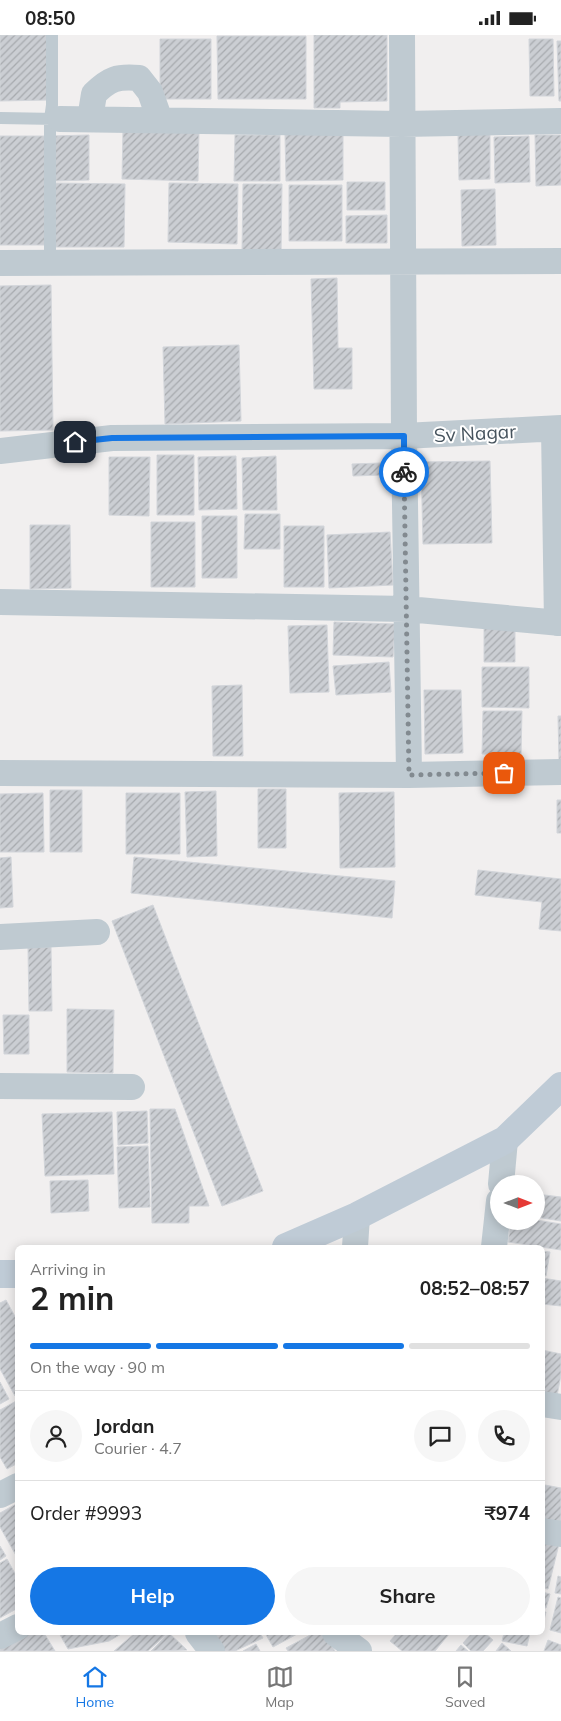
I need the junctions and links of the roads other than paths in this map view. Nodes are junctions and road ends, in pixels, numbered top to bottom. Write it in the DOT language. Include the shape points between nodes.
graph roads {
  1 [pos="52,35"];
  2 [pos="402,35"];
  3 [pos="0,118"];
  4 [pos="55,119"];
  5 [pos="90,119"];
  6 [pos="160,120"];
  7 [pos="561,121"];
  8 [pos="402,123"];
  9 [pos="403,261"];
  10 [pos="561,261"];
  11 [pos="0,263"];
  12 [pos="50,263"];
  13 [pos="558,429"];
  14 [pos="404,436"];
  15 [pos="0,451"];
  16 [pos="0,602"];
  17 [pos="407,609"];
  18 [pos="559,623"];
  19 [pos="561,772"];
  20 [pos="0,773"];
  21 [pos="409,775"];
  22 [pos="98,932"];
  23 [pos="0,937"];
  24 [pos="0,1086"];
  25 [pos="561,1086"];
  26 [pos="132,1087"];
  27 [pos="505,1140"];
  28 [pos="502,1175"];
  29 [pos="357,1216"];
  30 [pos="496,1230"];
  31 [pos="291,1245"];
  32 [pos="354,1245"];
  33 [pos="494,1245"];
  34 [pos="15,1274"];
  35 [pos="0,1275"];
  36 [pos="545,1404"];
  37 [pos="561,1407"];
  38 [pos="15,1488"];
  39 [pos="0,1495"];
  40 [pos="545,1532"];
  41 [pos="561,1535"];
  42 [pos="15,1629"];
  43 [pos="200,1635"];
  44 [pos="337,1635"];
  45 [pos="0,1637"];
  46 [pos="212,1651"];
  47 [pos="359,1651"];
  1 -- 4 [label="lane"];
  2 -- 8 [label="street"];
  3 -- 4 [label="lane"];
  4 -- 5 [label="street"];
  4 -- 12 [label="lane"];
  5 -- 6 [label="street"];
  5 -- 6 [label="street" via="94,94 108,81 125,77 138,78 150,92"];
  6 -- 8 [label="street"];
  7 -- 8 [label="street"];
  8 -- 9 [label="street"];
  9 -- 10 [label="street"];
  9 -- 12 [label="street"];
  9 -- 14 [label="street"];
  11 -- 12 [label="street"];
  13 -- 14 [label="street, Sv Nagar"];
  13 -- 18 [label="street"];
  14 -- 15 [label="street, Sv Nagar" via="112,438"];
  14 -- 17 [label="street"];
  16 -- 17 [label="street"];
  17 -- 18 [label="street"];
  17 -- 21 [label="street"];
  19 -- 21 [label="street"];
  20 -- 21 [label="street"];
  22 -- 23 [label="street"];
  24 -- 26 [label="street"];
  25 -- 27 [label="street"];
  27 -- 28 [label="street"];
  27 -- 29 [label="street"];
  29 -- 31 [label="street"];
  29 -- 32 [label="street"];
  30 -- 33 [label="street"];
  34 -- 35 [label="street"];
  36 -- 37 [label="street"];
  38 -- 39 [label="street"];
  40 -- 41 [label="street"];
  42 -- 45 [label="street"];
  43 -- 46 [label="street"];
  44 -- 47 [label="street"];
}
